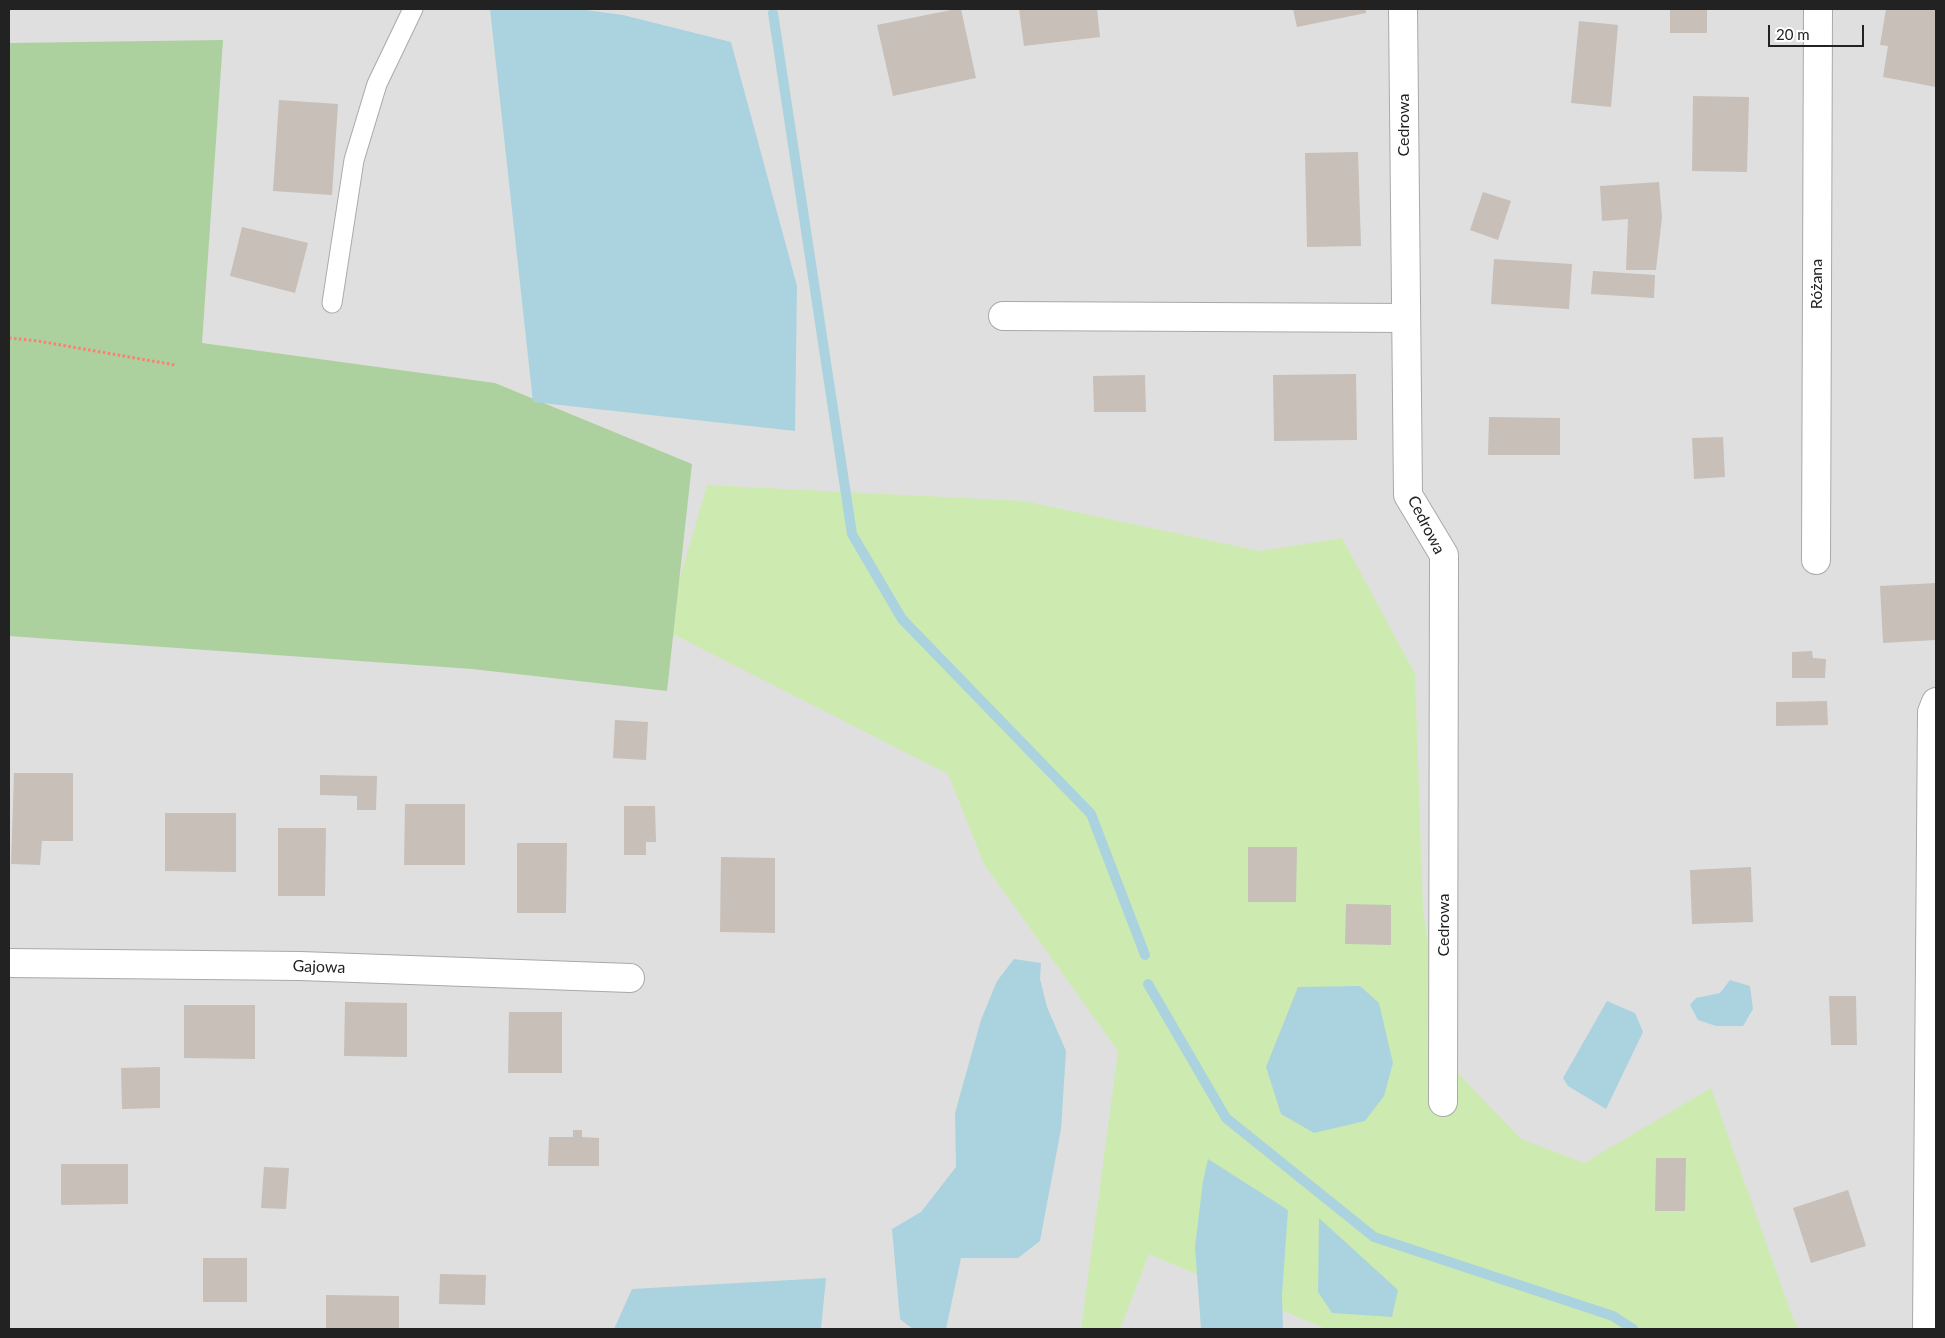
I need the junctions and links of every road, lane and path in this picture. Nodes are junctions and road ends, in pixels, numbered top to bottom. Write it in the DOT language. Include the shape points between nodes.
graph roads {
  1 [pos="413,9"];
  2 [pos="1404,9"];
  3 [pos="1818,9"];
  4 [pos="332,303"];
  5 [pos="1003,316"];
  6 [pos="1406,318"];
  7 [pos="9,338"];
  8 [pos="175,365"];
  9 [pos="1816,560"];
  10 [pos="1934,707"];
  11 [pos="9,963"];
  12 [pos="630,978"];
  13 [pos="1444,1102"];
  14 [pos="1927,1329"];
  1 -- 4 [label="lane" via="377,84 354,160"];
  2 -- 6 [label="street, Cedrowa"];
  3 -- 9 [label="street, Różana"];
  5 -- 6 [label="street"];
  6 -- 13 [label="street, Cedrowa" via="1408,495 1444,555"];
  7 -- 8 [label="path"];
  10 -- 14 [label="street"];
  11 -- 12 [label="street, Gajowa" via="300,966"];
}
